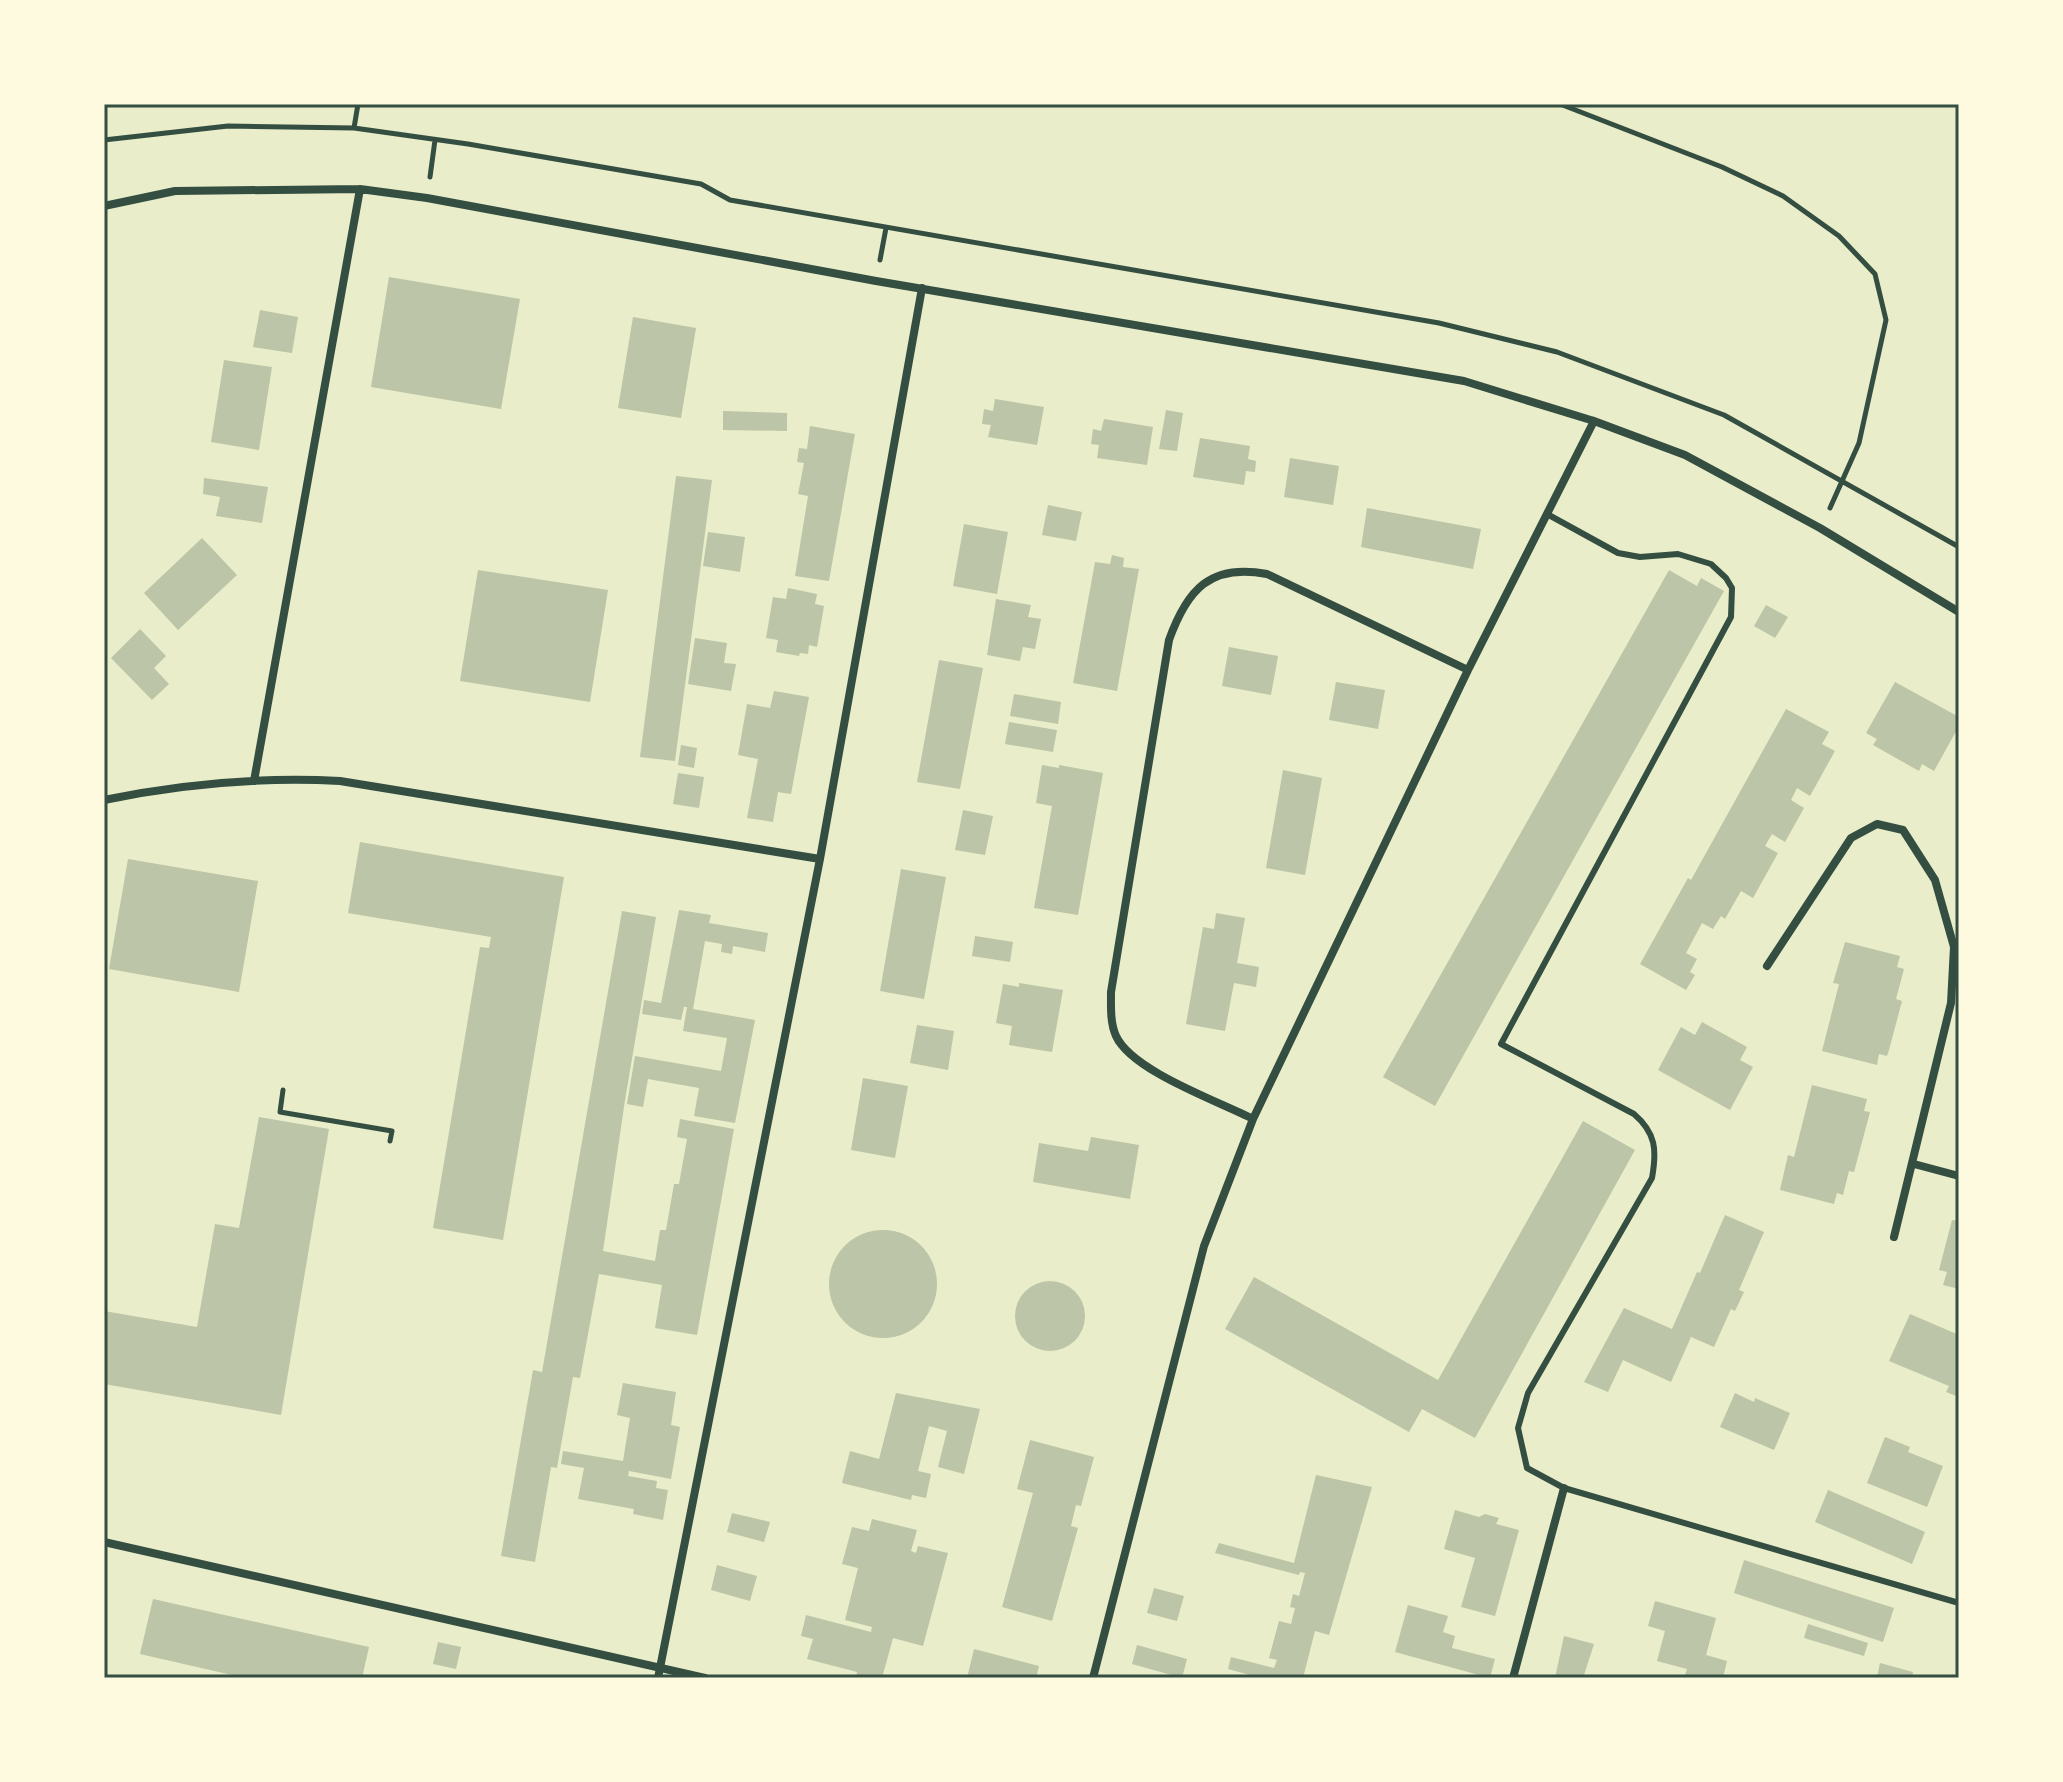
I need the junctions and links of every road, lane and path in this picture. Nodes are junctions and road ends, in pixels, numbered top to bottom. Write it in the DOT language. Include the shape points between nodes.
graph roads {
  1 [pos="358,104"];
  2 [pos="1560,104"];
  3 [pos="354,128"];
  4 [pos="104,140"];
  5 [pos="435,140"];
  6 [pos="360,189"];
  7 [pos="427,198"];
  8 [pos="104,206"];
  9 [pos="922,288"];
  10 [pos="1594,421"];
  11 [pos="1844,482"];
  12 [pos="1547,514"];
  13 [pos="1959,547"];
  14 [pos="1959,612"];
  15 [pos="1468,670"];
  16 [pos="254,781"];
  17 [pos="104,800"];
  18 [pos="820,859"];
  19 [pos="1767,966"];
  20 [pos="283,1090"];
  21 [pos="1253,1119"];
  22 [pos="390,1141"];
  23 [pos="1914,1164"];
  24 [pos="1959,1176"];
  25 [pos="1894,1237"];
  26 [pos="1564,1488"];
  27 [pos="104,1542"];
  28 [pos="1959,1603"];
  29 [pos="661,1667"];
  30 [pos="658,1678"];
  31 [pos="705,1678"];
  32 [pos="1093,1678"];
  33 [pos="1513,1678"];
  1 -- 3 [label="path"];
  2 -- 11 [label="path" via="1783,196 1839,236 1875,274 1886,320 1859,443"];
  3 -- 4 [label="path" via="228,126"];
  3 -- 5 [label="path"];
  5 -- 7 [label="path"];
  5 -- 11 [label="path" via="701,184 730,200 1439,323 1557,352 1724,415"];
  6 -- 7 [label="street"];
  6 -- 8 [label="street" via="175,191"];
  6 -- 16 [label="street"];
  7 -- 9 [label="street"];
  9 -- 10 [label="street" via="1464,381"];
  9 -- 18 [label="street"];
  10 -- 12 [label="street"];
  10 -- 14 [label="street" via="1685,455"];
  11 -- 13 [label="path"];
  12 -- 15 [label="street"];
  12 -- 26 [label="lane" via="1618,553 1678,554 1711,564 1732,588 1731,617 1501,1044 1634,1114 1649,1127 1656,1156 1652,1178 1528,1393 1518,1428 1527,1468"];
  15 -- 21 [label="street"];
  15 -- 21 [label="street" via="1267,574 1243,569 1217,575 1179,611 1169,640 1111,992 1112,1014 1116,1035 1130,1055"];
  16 -- 17 [label="street"];
  16 -- 18 [label="street" via="340,781"];
  18 -- 29 [label="street"];
  19 -- 23 [label="street" via="1851,838 1877,824 1903,830 1935,880 1954,947 1951,1003"];
  20 -- 22 [label="path" via="280,1112 392,1131"];
  21 -- 32 [label="street" via="1204,1246"];
  23 -- 24 [label="street"];
  23 -- 25 [label="street"];
  26 -- 28 [label="lane"];
  26 -- 33 [label="street"];
  27 -- 29 [label="street"];
  29 -- 30 [label="street"];
  29 -- 31 [label="street"];
}
